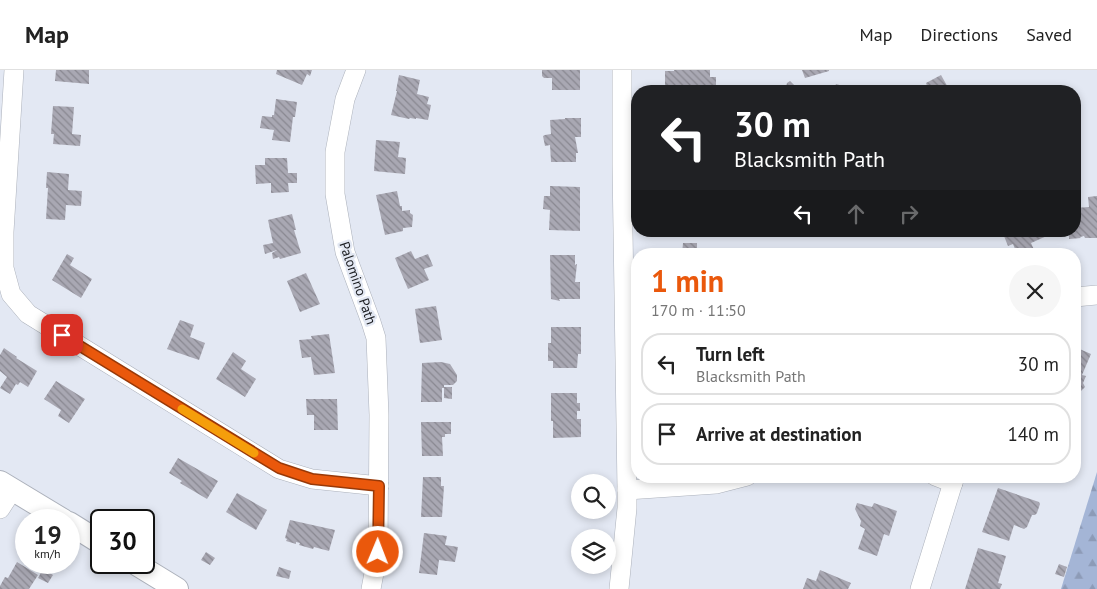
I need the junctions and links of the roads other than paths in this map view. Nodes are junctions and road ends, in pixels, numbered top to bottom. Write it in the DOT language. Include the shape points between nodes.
graph roads {
  1 [pos="14,70"];
  2 [pos="356,70"];
  3 [pos="622,70"];
  4 [pos="1097,294"];
  5 [pos="1081,296"];
  6 [pos="720,483"];
  7 [pos="953,483"];
  8 [pos="6,485"];
  9 [pos="379,486"];
  10 [pos="627,490"];
  11 [pos="0,509"];
  12 [pos="45,509"];
  13 [pos="153,574"];
  14 [pos="177,589"];
  15 [pos="371,589"];
  16 [pos="619,589"];
  17 [pos="920,589"];
  1 -- 9 [label="street" via="4,268 11,294 28,314 279,468 312,479"];
  2 -- 9 [label="street, Palomino Path" via="344,99 335,152 335,194 345,252 376,338"];
  3 -- 10 [label="street"];
  4 -- 5 [label="street"];
  6 -- 10 [label="street"];
  7 -- 17 [label="street"];
  8 -- 11 [label="street"];
  8 -- 12 [label="street"];
  9 -- 15 [label="street, Palomino Path" via="378,552"];
  10 -- 16 [label="street"];
  13 -- 14 [label="street"];
}
